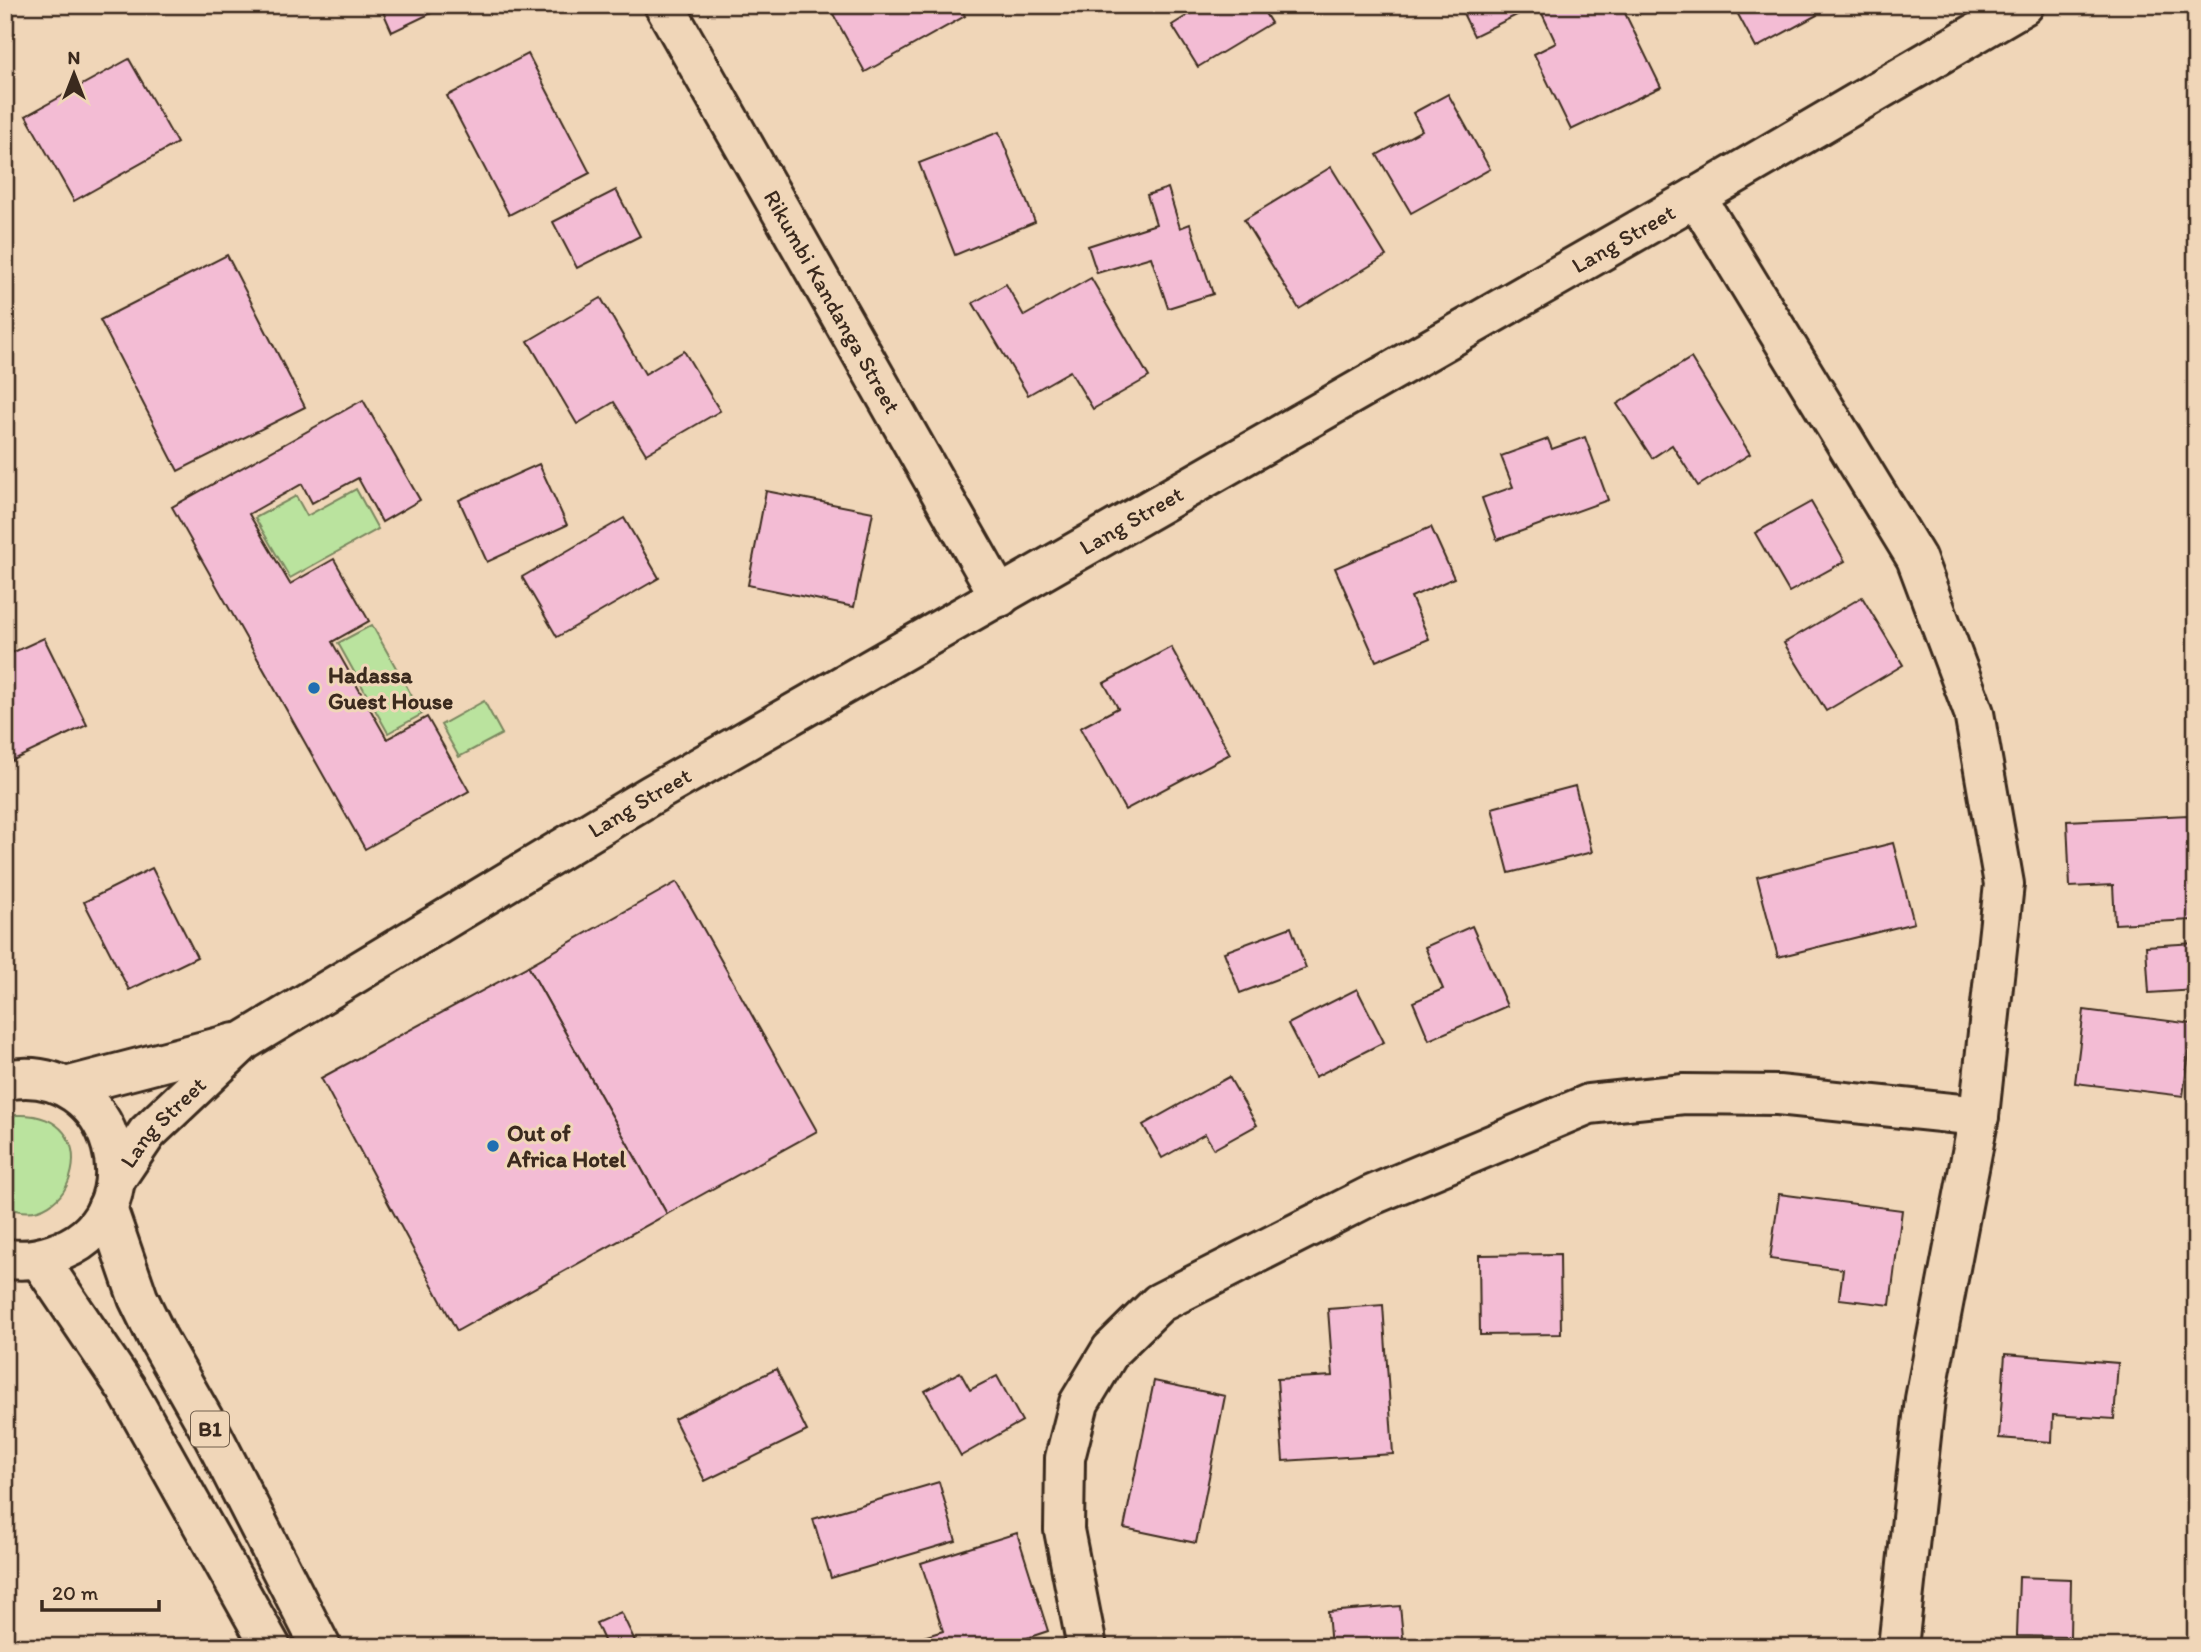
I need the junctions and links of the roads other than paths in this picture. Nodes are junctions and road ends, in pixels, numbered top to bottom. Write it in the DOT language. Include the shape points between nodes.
graph roads {
  1 [pos="664,5"];
  2 [pos="2024,5"];
  3 [pos="1696,197"];
  4 [pos="1000,597"];
  5 [pos="244,1041"];
  6 [pos="10,1071"];
  7 [pos="66,1087"];
  8 [pos="1979,1116"];
  9 [pos="112,1194"];
  10 [pos="22,1258"];
  11 [pos="271,1647"];
  12 [pos="321,1647"];
  13 [pos="1087,1647"];
  14 [pos="1898,1647"];
  1 -- 4 [label="main road, Rikumbi Kandanga Street"];
  2 -- 3 [label="main road, Lang Street"];
  3 -- 4 [label="main road, Lang Street"];
  3 -- 8 [label="main road" via="1916,558 1974,713 2004,884"];
  4 -- 5 [label="main road, Lang Street" via="663,789"];
  5 -- 7 [label="main road, Lang Street"];
  5 -- 9 [label="main road, Lang Street" via="147,1133"];
  6 -- 7 [label="main road, B1"];
  7 -- 9 [label="main road, B1" via="106,1125 115,1151"];
  8 -- 13 [label="main road" via="1778,1095 1684,1094 1589,1104 1370,1196 1159,1303 1111,1350 1079,1403 1065,1458 1064,1530"];
  8 -- 14 [label="main road" via="1925,1399"];
  9 -- 10 [label="main road, B1" via="90,1232 67,1250"];
  9 -- 12 [label="main road, B1" via="138,1298"];
  10 -- 11 [label="main road, B1" via="126,1388"];
}
